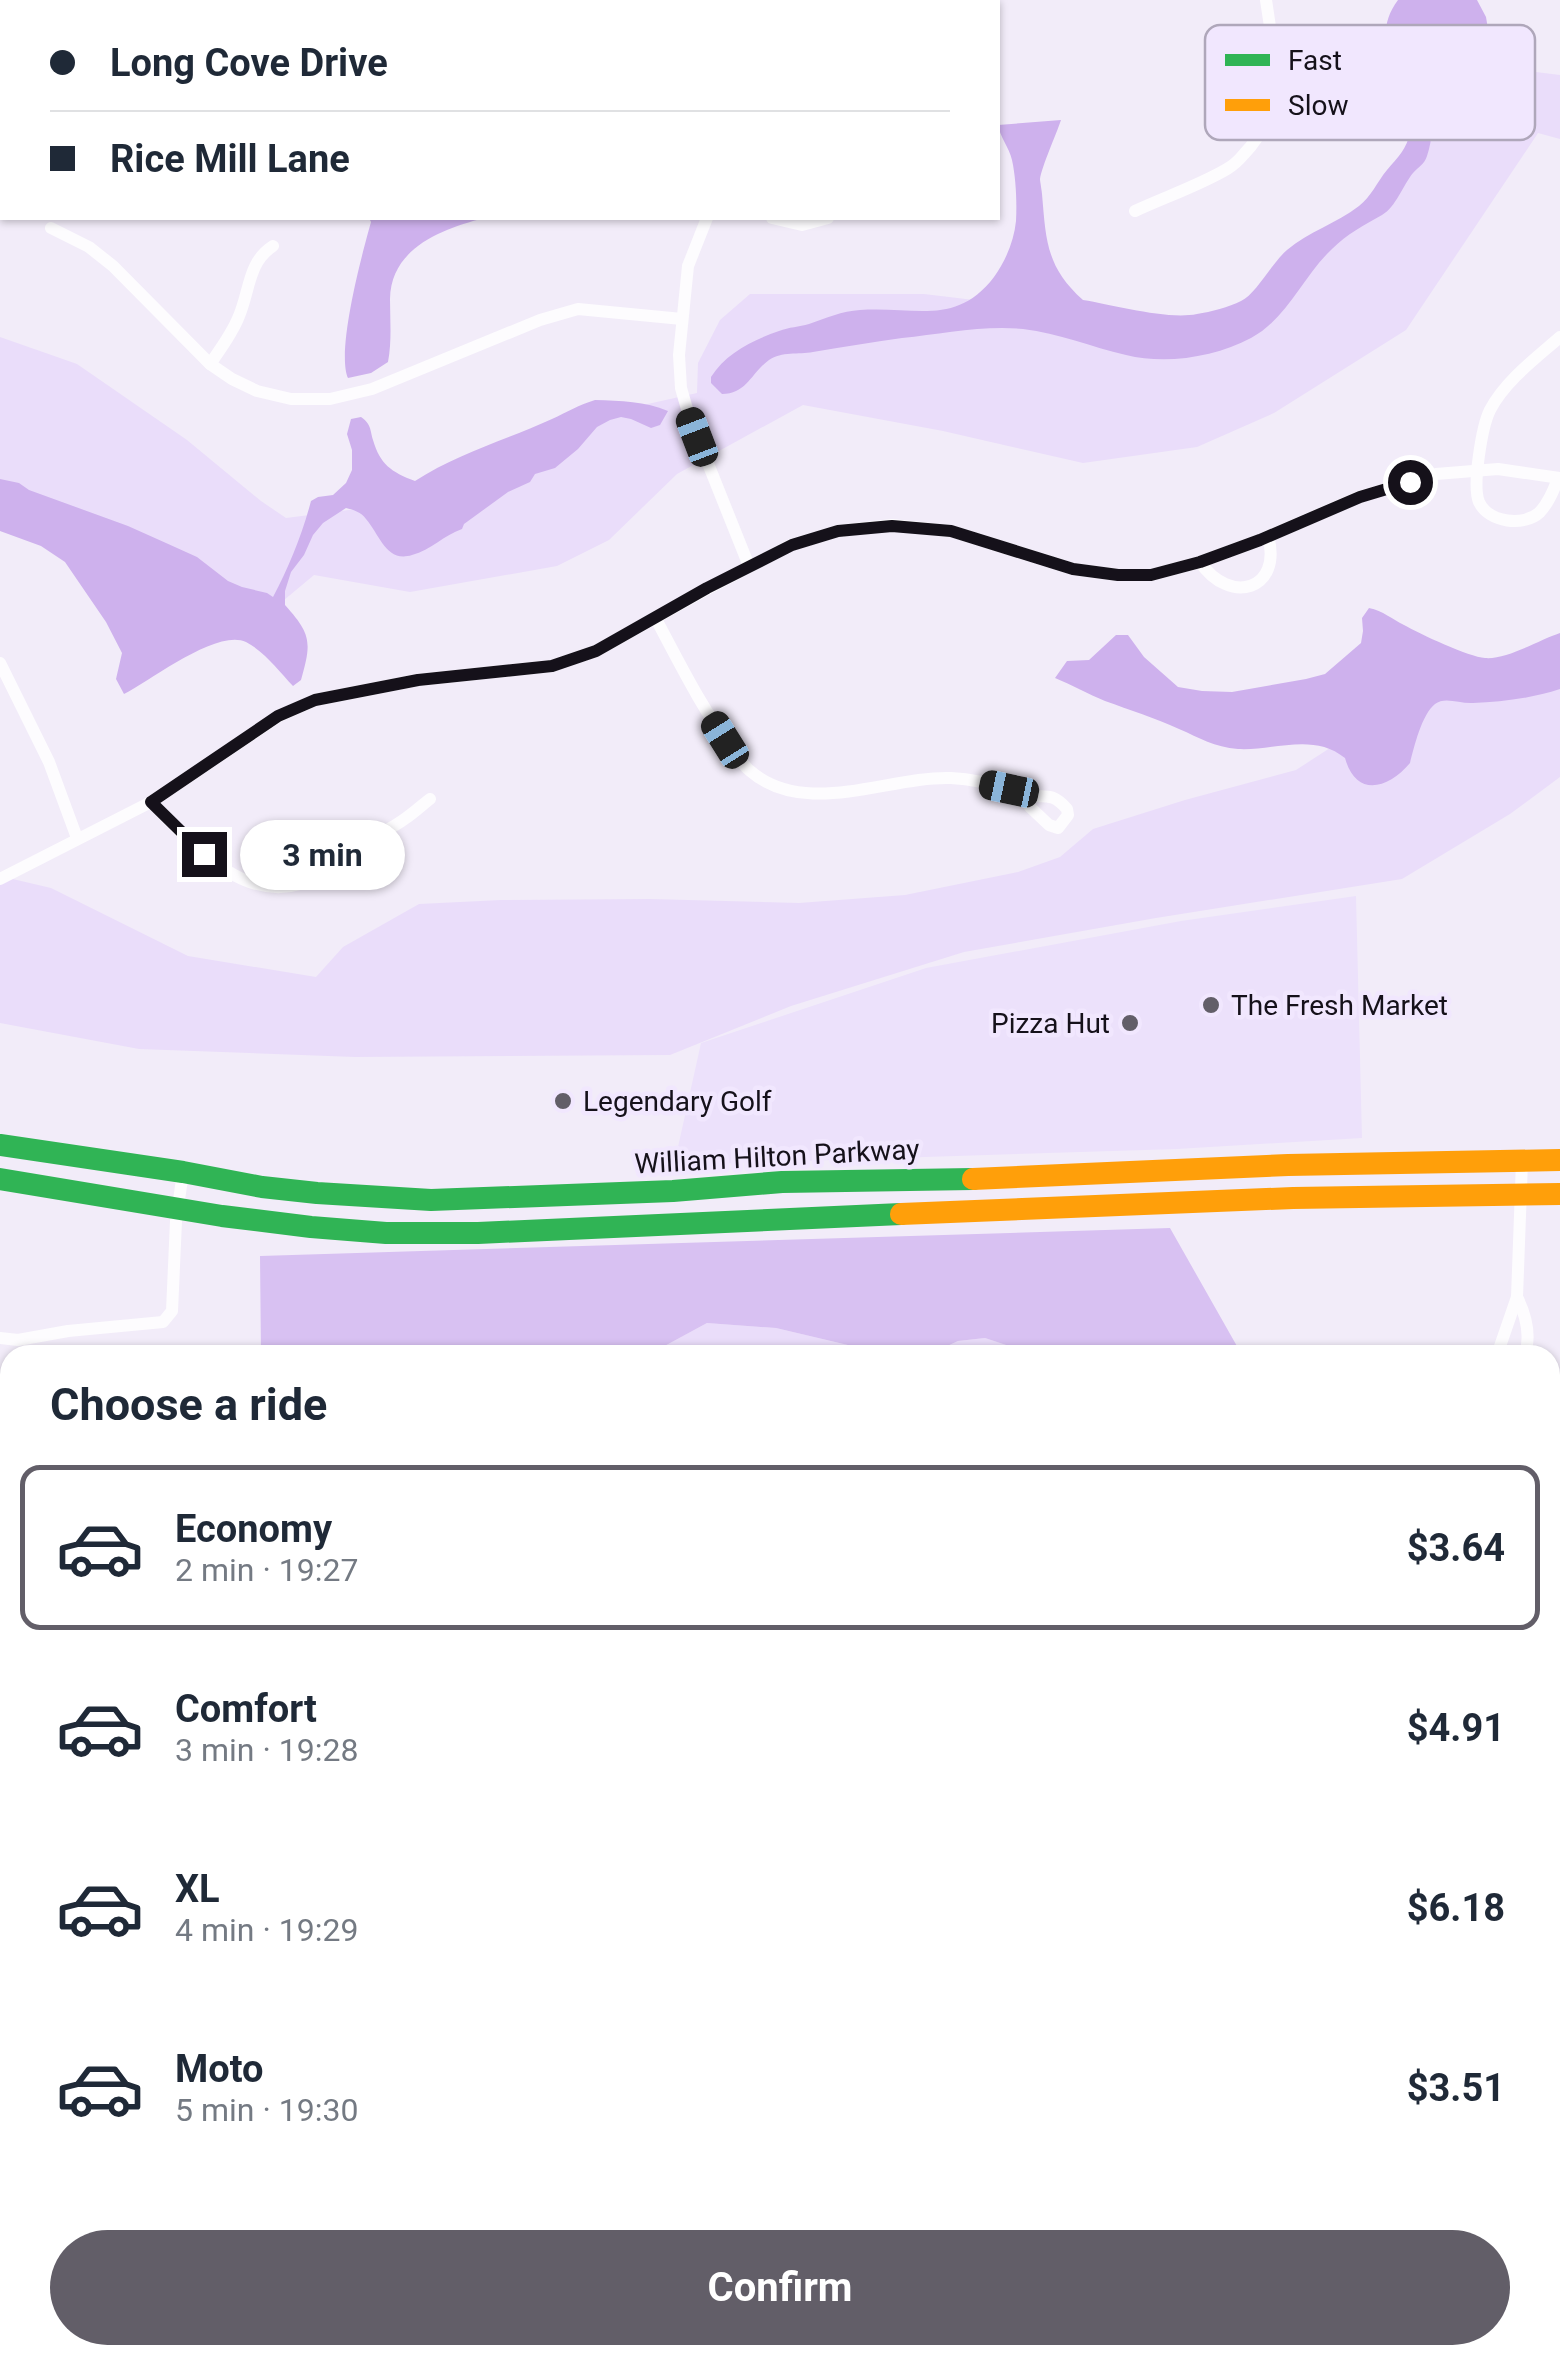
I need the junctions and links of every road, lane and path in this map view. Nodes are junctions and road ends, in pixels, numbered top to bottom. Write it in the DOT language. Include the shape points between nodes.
graph roads {
  1 [pos="1266,0"];
  2 [pos="1269,25"];
  3 [pos="1256,140"];
  4 [pos="1135,211"];
  5 [pos="705,220"];
  6 [pos="782,220"];
  7 [pos="819,220"];
  8 [pos="51,228"];
  9 [pos="273,246"];
  10 [pos="682,319"];
  11 [pos="1560,338"];
  12 [pos="210,364"];
  13 [pos="1478,470"];
  14 [pos="1559,478"];
  15 [pos="1268,536"];
  16 [pos="1200,562"];
  17 [pos="748,566"];
  18 [pos="656,619"];
  19 [pos="0,663"];
  20 [pos="1028,796"];
  21 [pos="430,799"];
  22 [pos="151,802"];
  23 [pos="76,838"];
  24 [pos="0,879"];
  25 [pos="0,1145"];
  26 [pos="1560,1160"];
  27 [pos="1522,1161"];
  28 [pos="184,1172"];
  29 [pos="0,1178"];
  30 [pos="762,1185"];
  31 [pos="317,1193"];
  32 [pos="1522,1194"];
  33 [pos="1560,1194"];
  34 [pos="178,1208"];
  35 [pos="601,1226"];
  36 [pos="1517,1297"];
  37 [pos="0,1338"];
  38 [pos="1500,1345"];
  39 [pos="1528,1345"];
  1 -- 2 [label="street"];
  3 -- 4 [label="street" via="1231,167"];
  5 -- 10 [label="street" via="688,266"];
  6 -- 7 [label="street"];
  8 -- 12 [label="street" via="113,266"];
  9 -- 12 [label="street" via="254,264 242,310"];
  10 -- 12 [label="street" via="578,309 372,390 330,399 257,391"];
  10 -- 17 [label="street" via="681,388"];
  11 -- 13 [label="street" via="1490,409"];
  13 -- 14 [label="street"];
  13 -- 14 [label="street" via="1478,500 1486,512 1514,522 1539,512"];
  13 -- 15 [label="street" via="1436,474 1360,497"];
  15 -- 16 [label="street"];
  15 -- 16 [label="street" via="1270,562 1250,587 1219,583"];
  16 -- 17 [label="street" via="1151,575 1118,575 1073,569 951,531 892,526 838,531"];
  17 -- 18 [label="street"];
  18 -- 20 [label="street" via="725,740 749,770 774,784 823,794 950,778"];
  18 -- 22 [label="street" via="552,666 418,680 315,700 278,716"];
  19 -- 23 [label="street" via="49,762"];
  21 -- 22 [label="street" via="317,876 276,886 229,873"];
  22 -- 23 [label="street"];
  23 -- 24 [label="street"];
  25 -- 28 [label="highway, William Hilton Parkway"];
  26 -- 27 [label="highway, William Hilton Parkway"];
  27 -- 30 [label="highway, William Hilton Parkway"];
  27 -- 32 [label="street"];
  28 -- 31 [label="highway, William Hilton Parkway"];
  28 -- 34 [label="street"];
  29 -- 34 [label="highway"];
  30 -- 31 [label="highway, William Hilton Parkway" via="431,1200"];
  30 -- 35 [label="highway" via="749,1198"];
  31 -- 34 [label="highway" via="197,1188"];
  32 -- 33 [label="highway"];
  32 -- 35 [label="highway"];
  32 -- 36 [label="street"];
  34 -- 35 [label="highway" via="357,1231"];
  34 -- 37 [label="street" via="172,1312 163,1322"];
  36 -- 38 [label="street"];
  36 -- 39 [label="street"];
}
